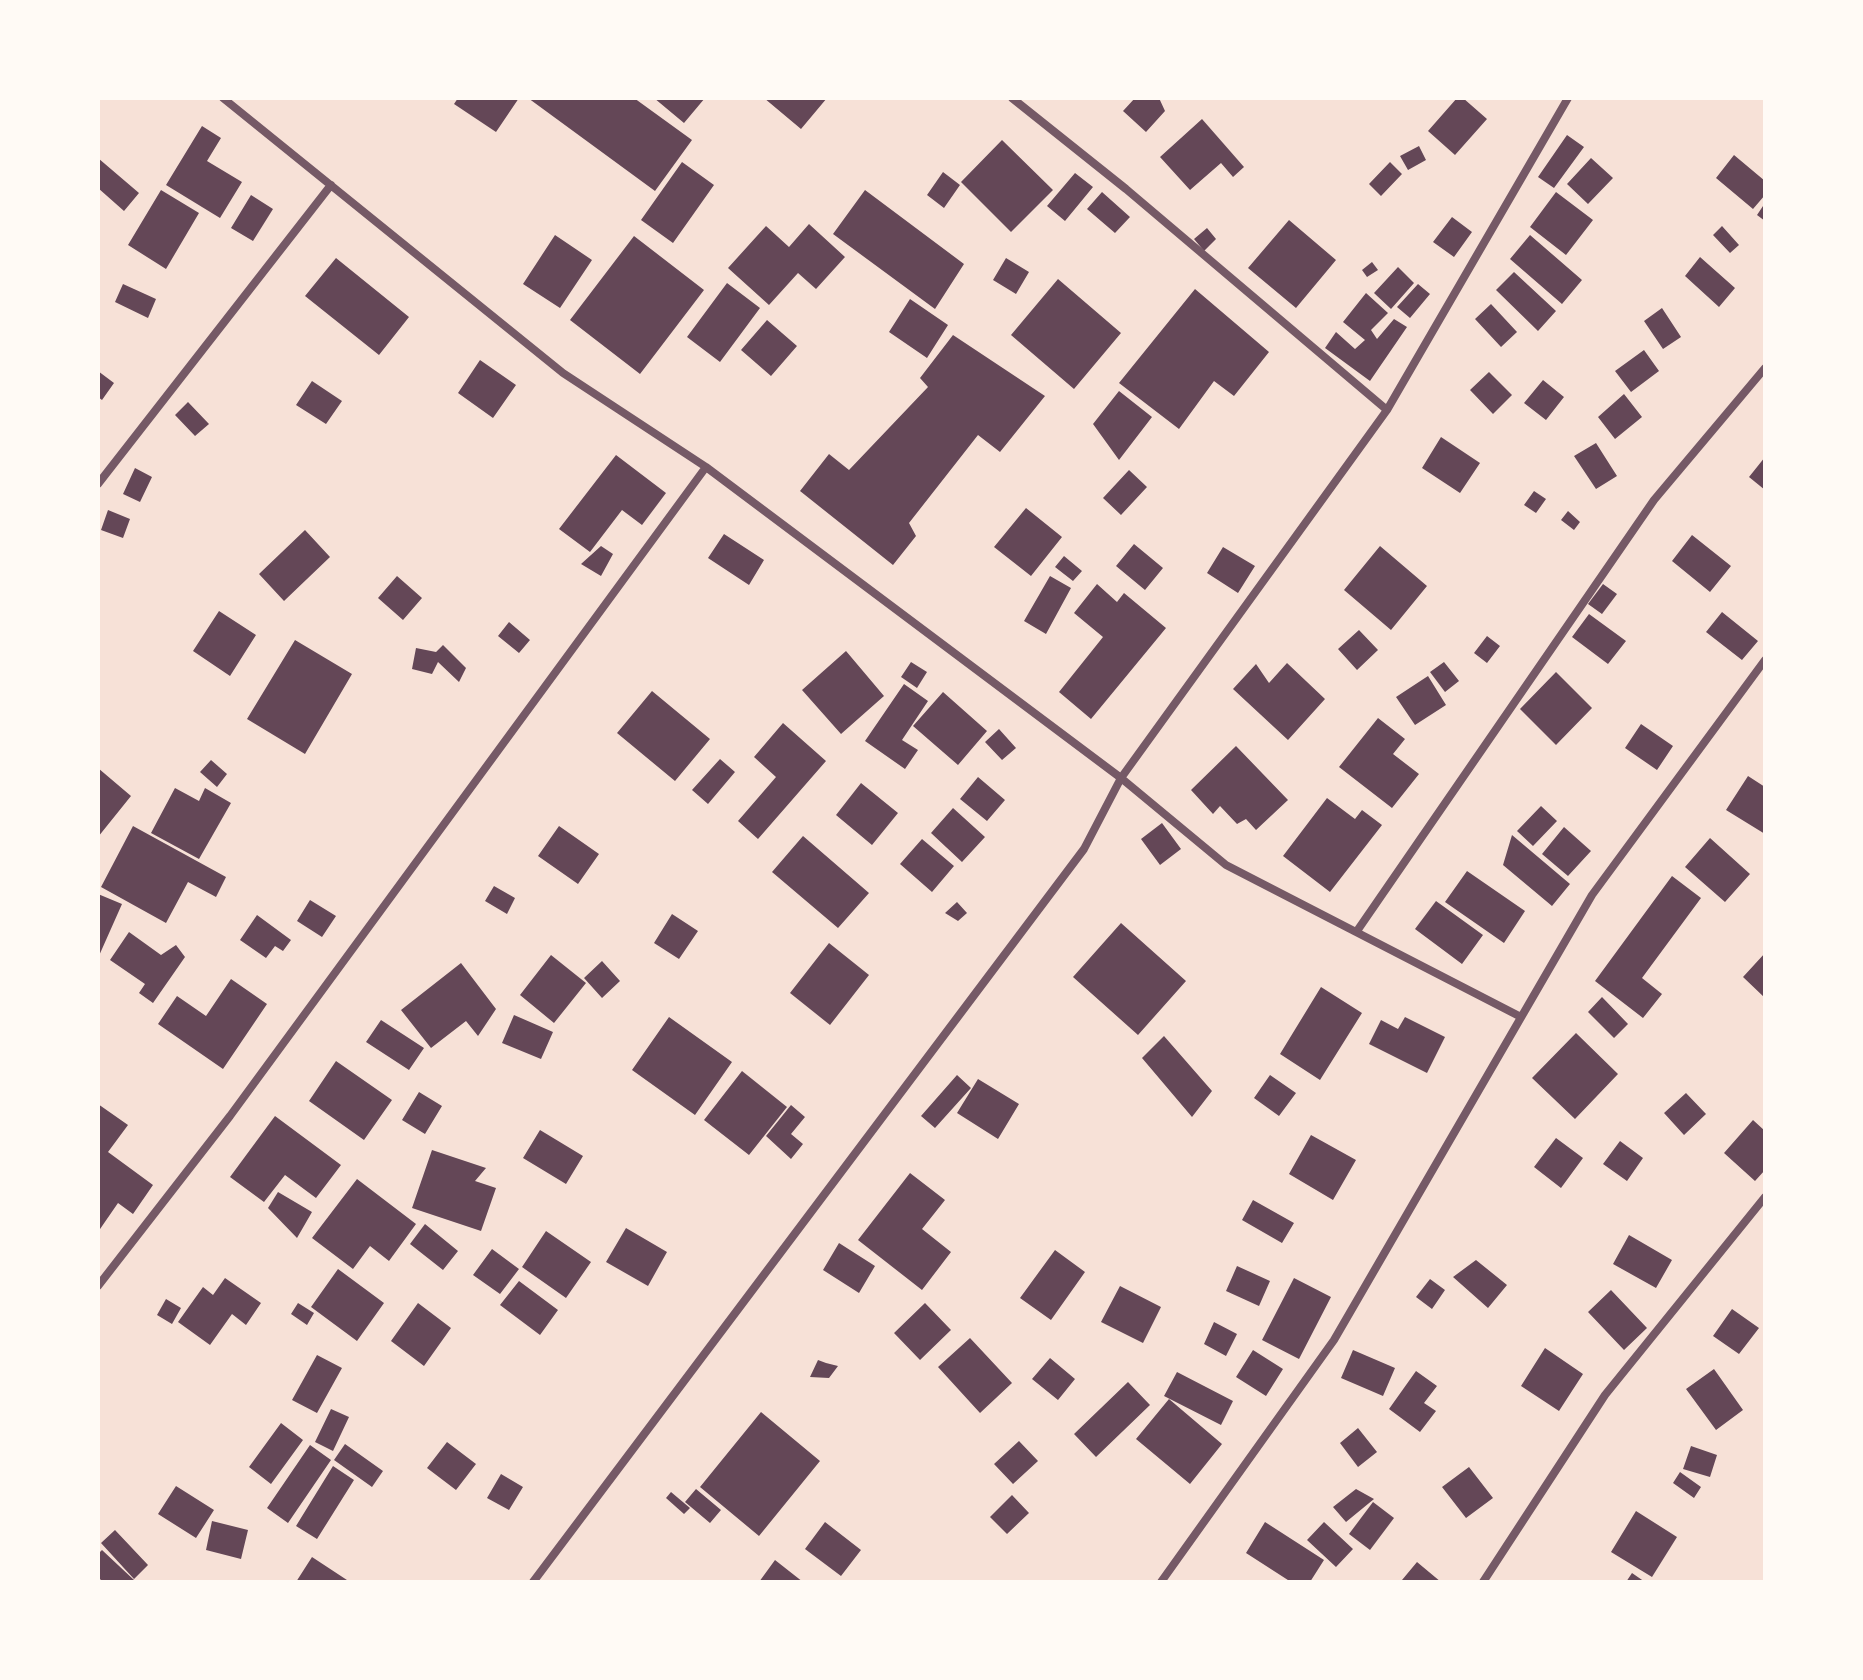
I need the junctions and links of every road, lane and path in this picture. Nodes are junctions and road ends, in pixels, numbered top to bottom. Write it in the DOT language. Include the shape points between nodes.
graph roads {
  1 [pos="223,98"];
  2 [pos="1012,98"];
  3 [pos="1568,98"];
  4 [pos="331,185"];
  5 [pos="1765,368"];
  6 [pos="1387,410"];
  7 [pos="706,467"];
  8 [pos="98,484"];
  9 [pos="1765,660"];
  10 [pos="1121,778"];
  11 [pos="1357,931"];
  12 [pos="1521,1017"];
  13 [pos="1765,1197"];
  14 [pos="98,1286"];
  15 [pos="533,1582"];
  16 [pos="1161,1582"];
  17 [pos="1483,1582"];
  1 -- 4 [label="street"];
  2 -- 6 [label="street"];
  3 -- 6 [label="street"];
  4 -- 7 [label="street" via="563,373"];
  4 -- 8 [label="street"];
  5 -- 11 [label="street" via="1654,500"];
  6 -- 10 [label="street"];
  7 -- 10 [label="street"];
  7 -- 14 [label="street" via="230,1116"];
  9 -- 12 [label="street" via="1592,895"];
  10 -- 11 [label="street" via="1226,865"];
  10 -- 15 [label="street" via="1084,849"];
  11 -- 12 [label="street"];
  12 -- 16 [label="street" via="1334,1340"];
  13 -- 17 [label="street" via="1605,1395"];
}
